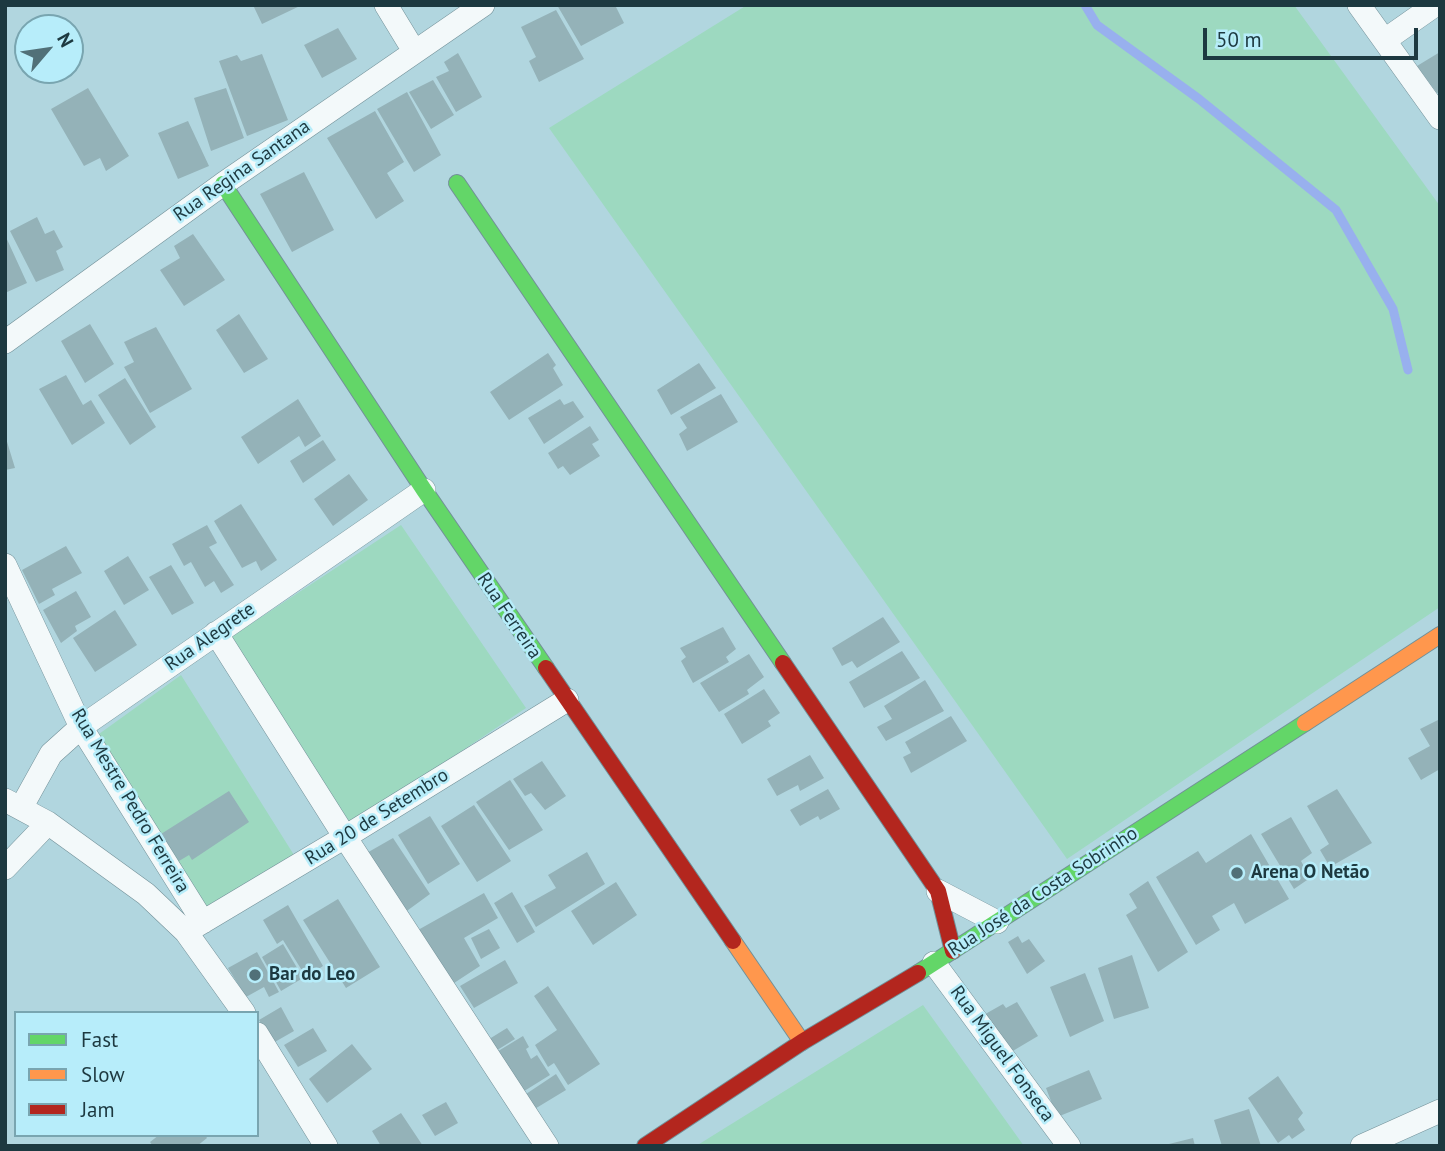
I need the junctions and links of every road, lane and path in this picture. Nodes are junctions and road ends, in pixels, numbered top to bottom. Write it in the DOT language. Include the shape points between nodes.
graph roads {
  1 [pos="386,5"];
  2 [pos="483,5"];
  3 [pos="1359,5"];
  4 [pos="1435,5"];
  5 [pos="1385,40"];
  6 [pos="414,51"];
  7 [pos="1440,118"];
  8 [pos="457,183"];
  9 [pos="223,184"];
  10 [pos="5,342"];
  11 [pos="424,490"];
  12 [pos="5,565"];
  13 [pos="216,633"];
  14 [pos="1440,635"];
  15 [pos="567,700"];
  16 [pos="81,727"];
  17 [pos="13,804"];
  18 [pos="48,823"];
  19 [pos="345,837"];
  20 [pos="5,868"];
  21 [pos="938,891"];
  22 [pos="997,922"];
  23 [pos="195,927"];
  24 [pos="943,957"];
  25 [pos="243,1011"];
  26 [pos="259,1037"];
  27 [pos="802,1042"];
  28 [pos="1440,1111"];
  29 [pos="326,1146"];
  30 [pos="547,1146"];
  31 [pos="645,1146"];
  32 [pos="1069,1146"];
  33 [pos="1362,1146"];
  1 -- 6 [label="street"];
  2 -- 6 [label="street, Rua Regina Santana"];
  3 -- 5 [label="street"];
  4 -- 5 [label="street"];
  5 -- 7 [label="street"];
  6 -- 9 [label="street, Rua Regina Santana"];
  8 -- 21 [label="street"];
  9 -- 10 [label="street, Rua Regina Santana"];
  9 -- 11 [label="street, Rua Ferreira"];
  11 -- 13 [label="street, Rua Alegrete"];
  11 -- 15 [label="street, Rua Ferreira"];
  12 -- 16 [label="street, Rua Mestre Pedro Ferreira"];
  13 -- 16 [label="street, Rua Alegrete"];
  13 -- 19 [label="street"];
  14 -- 22 [label="street, Rua José da Costa Sobrinho"];
  15 -- 19 [label="street, Rua 20 de Setembro"];
  15 -- 27 [label="street, Rua Ferreira"];
  16 -- 17 [label="street, Rua Alegrete" via="51,754"];
  16 -- 23 [label="street, Rua Mestre Pedro Ferreira"];
  17 -- 18 [label="street"];
  18 -- 20 [label="street"];
  18 -- 23 [label="street"];
  19 -- 23 [label="street, Rua 20 de Setembro"];
  19 -- 30 [label="street"];
  21 -- 22 [label="street"];
  21 -- 24 [label="street"];
  22 -- 24 [label="street, Rua José da Costa Sobrinho"];
  23 -- 25 [label="street, Rua Mestre Pedro Ferreira"];
  24 -- 27 [label="street, Rua José da Costa Sobrinho"];
  24 -- 32 [label="street, Rua Miguel Fonseca"];
  26 -- 29 [label="street"];
  27 -- 31 [label="street, Rua José da Costa Sobrinho"];
  28 -- 33 [label="street"];
}
